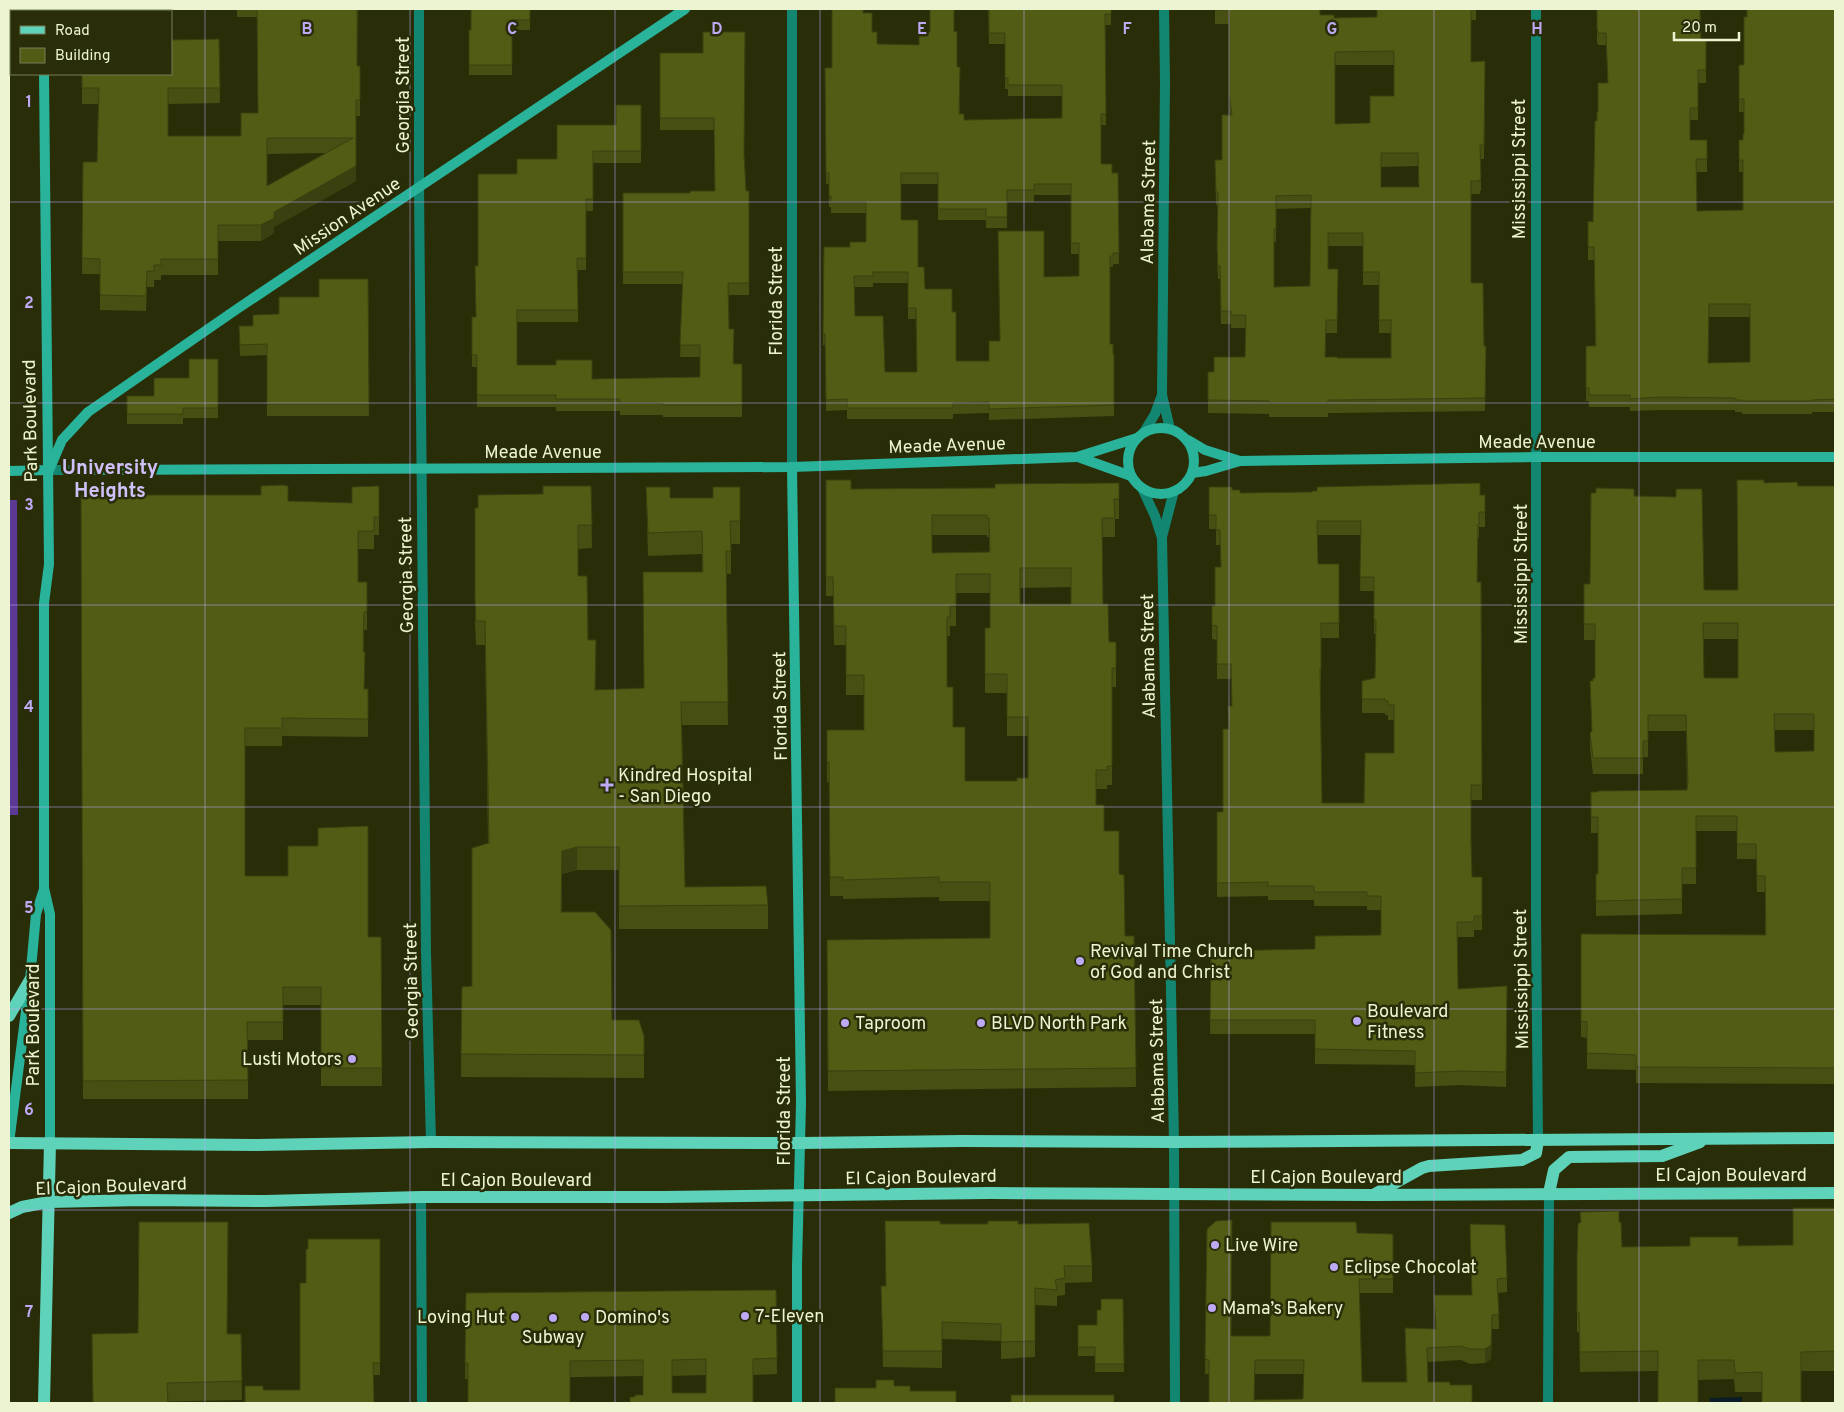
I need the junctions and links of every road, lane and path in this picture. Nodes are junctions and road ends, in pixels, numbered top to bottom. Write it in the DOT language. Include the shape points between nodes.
graph roads {
  1 [pos="420,9"];
  2 [pos="685,9"];
  3 [pos="792,9"];
  4 [pos="1164,9"];
  5 [pos="1536,9"];
  6 [pos="44,75"];
  7 [pos="419,186"];
  8 [pos="1162,395"];
  9 [pos="1170,429"];
  10 [pos="1140,435"];
  11 [pos="1186,438"];
  12 [pos="1077,457"];
  13 [pos="1537,457"];
  14 [pos="1835,457"];
  15 [pos="1240,460"];
  16 [pos="792,467"];
  17 [pos="422,469"];
  18 [pos="48,470"];
  19 [pos="9,471"];
  20 [pos="1192,473"];
  21 [pos="1131,476"];
  22 [pos="1142,488"];
  23 [pos="1174,491"];
  24 [pos="1162,538"];
  25 [pos="44,888"];
  26 [pos="30,980"];
  27 [pos="9,1016"];
  28 [pos="1835,1138"];
  29 [pos="1709,1139"];
  30 [pos="1538,1140"];
  31 [pos="431,1142"];
  32 [pos="1174,1142"];
  33 [pos="9,1143"];
  34 [pos="50,1143"];
  35 [pos="801,1143"];
  36 [pos="1549,1193"];
  37 [pos="1835,1193"];
  38 [pos="1174,1194"];
  39 [pos="1373,1195"];
  40 [pos="800,1196"];
  41 [pos="421,1197"];
  42 [pos="48,1202"];
  43 [pos="9,1213"];
  44 [pos="44,1403"];
  45 [pos="422,1403"];
  46 [pos="798,1403"];
  47 [pos="1175,1403"];
  48 [pos="1548,1403"];
  1 -- 7 [label="street, Georgia Street"];
  2 -- 7 [label="street, Mission Avenue"];
  3 -- 16 [label="street, Florida Street"];
  4 -- 8 [label="street, Alabama Street"];
  5 -- 13 [label="street, Mississippi Street"];
  6 -- 18 [label="street, Park Boulevard"];
  7 -- 17 [label="street, Georgia Street"];
  7 -- 18 [label="street, Mission Avenue" via="88,412 62,440"];
  8 -- 9 [label="street, Alabama Street"];
  8 -- 10 [label="street, Alabama Street" via="1155,414"];
  9 -- 10 [label="street" via="1158,428"];
  9 -- 11 [label="street"];
  10 -- 12 [label="street, Meade Avenue"];
  10 -- 21 [label="street" via="1129,452"];
  11 -- 15 [label="street, Meade Avenue" via="1205,450"];
  11 -- 20 [label="street" via="1194,455"];
  12 -- 16 [label="street, Meade Avenue"];
  12 -- 21 [label="street, Meade Avenue"];
  13 -- 14 [label="street, Meade Avenue"];
  13 -- 15 [label="street, Meade Avenue"];
  13 -- 30 [label="street, Mississippi Street"];
  15 -- 20 [label="street, Meade Avenue"];
  16 -- 17 [label="street, Meade Avenue"];
  16 -- 35 [label="street, Florida Street"];
  17 -- 18 [label="street, Meade Avenue"];
  17 -- 31 [label="street, Georgia Street"];
  18 -- 19 [label="street, Meade Avenue"];
  18 -- 25 [label="street, Park Boulevard" via="49,564 44,604"];
  20 -- 23 [label="street"];
  21 -- 22 [label="street"];
  22 -- 23 [label="street" via="1152,493"];
  22 -- 24 [label="street, Alabama Street"];
  23 -- 24 [label="street, Alabama Street"];
  24 -- 32 [label="street, Alabama Street"];
  25 -- 26 [label="street, Park Boulevard" via="36,914"];
  25 -- 34 [label="street, Park Boulevard" via="50,914"];
  26 -- 27 [label="main road"];
  26 -- 33 [label="street, Park Boulevard"];
  28 -- 29 [label="main road, El Cajon Boulevard"];
  29 -- 30 [label="main road, El Cajon Boulevard"];
  29 -- 36 [label="main road" via="1662,1156 1569,1157 1554,1170"];
  30 -- 32 [label="main road, El Cajon Boulevard"];
  30 -- 39 [label="main road" via="1536,1153 1522,1160 1429,1166"];
  31 -- 34 [label="main road, El Cajon Boulevard" via="256,1145"];
  31 -- 35 [label="main road, El Cajon Boulevard"];
  32 -- 35 [label="main road, El Cajon Boulevard" via="962,1140"];
  32 -- 38 [label="street, Alabama Street"];
  33 -- 34 [label="main road, El Cajon Boulevard"];
  34 -- 42 [label="main road, Park Boulevard"];
  35 -- 40 [label="street, Florida Street"];
  36 -- 37 [label="main road, El Cajon Boulevard"];
  36 -- 39 [label="main road, El Cajon Boulevard"];
  36 -- 48 [label="street"];
  38 -- 39 [label="main road, El Cajon Boulevard"];
  38 -- 40 [label="main road, El Cajon Boulevard"];
  38 -- 47 [label="street, Alabama Street"];
  40 -- 41 [label="main road, El Cajon Boulevard"];
  40 -- 46 [label="street, Florida Street"];
  41 -- 42 [label="main road, El Cajon Boulevard"];
  41 -- 45 [label="street"];
  42 -- 43 [label="main road, El Cajon Boulevard"];
  42 -- 44 [label="main road, Park Boulevard"];
}
